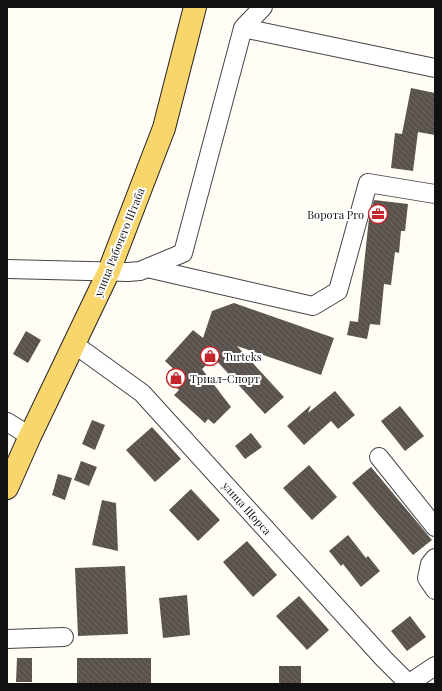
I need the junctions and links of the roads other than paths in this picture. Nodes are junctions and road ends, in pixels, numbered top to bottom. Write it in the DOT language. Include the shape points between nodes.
graph roads {
  1 [pos="195,7"];
  2 [pos="263,7"];
  3 [pos="242,28"];
  4 [pos="435,68"];
  5 [pos="435,194"];
  6 [pos="147,268"];
  7 [pos="7,269"];
  8 [pos="109,271"];
  9 [pos="74,344"];
  10 [pos="7,422"];
  11 [pos="30,436"];
  12 [pos="379,457"];
  13 [pos="7,488"];
  14 [pos="435,527"];
  15 [pos="435,558"];
  16 [pos="435,590"];
  17 [pos="64,637"];
  18 [pos="7,639"];
  19 [pos="435,666"];
  20 [pos="409,684"];
  1 -- 8 [label="main road, улица Рабочего Штаба" via="164,128"];
  2 -- 3 [label="street"];
  3 -- 4 [label="street"];
  3 -- 6 [label="street" via="183,253"];
  5 -- 6 [label="street" via="368,183 338,291 313,306"];
  6 -- 8 [label="street" via="128,272"];
  7 -- 8 [label="street"];
  8 -- 9 [label="main road, улица Рабочего Штаба"];
  9 -- 11 [label="main road, улица Рабочего Штаба"];
  9 -- 20 [label="street, улица Щорса" via="142,393"];
  10 -- 11 [label="street"];
  11 -- 13 [label="main road, улица Рабочего Штаба"];
  12 -- 14 [label="street"];
  15 -- 16 [label="street" via="430,564 427,578"];
  17 -- 18 [label="street"];
  19 -- 20 [label="street"];
}
